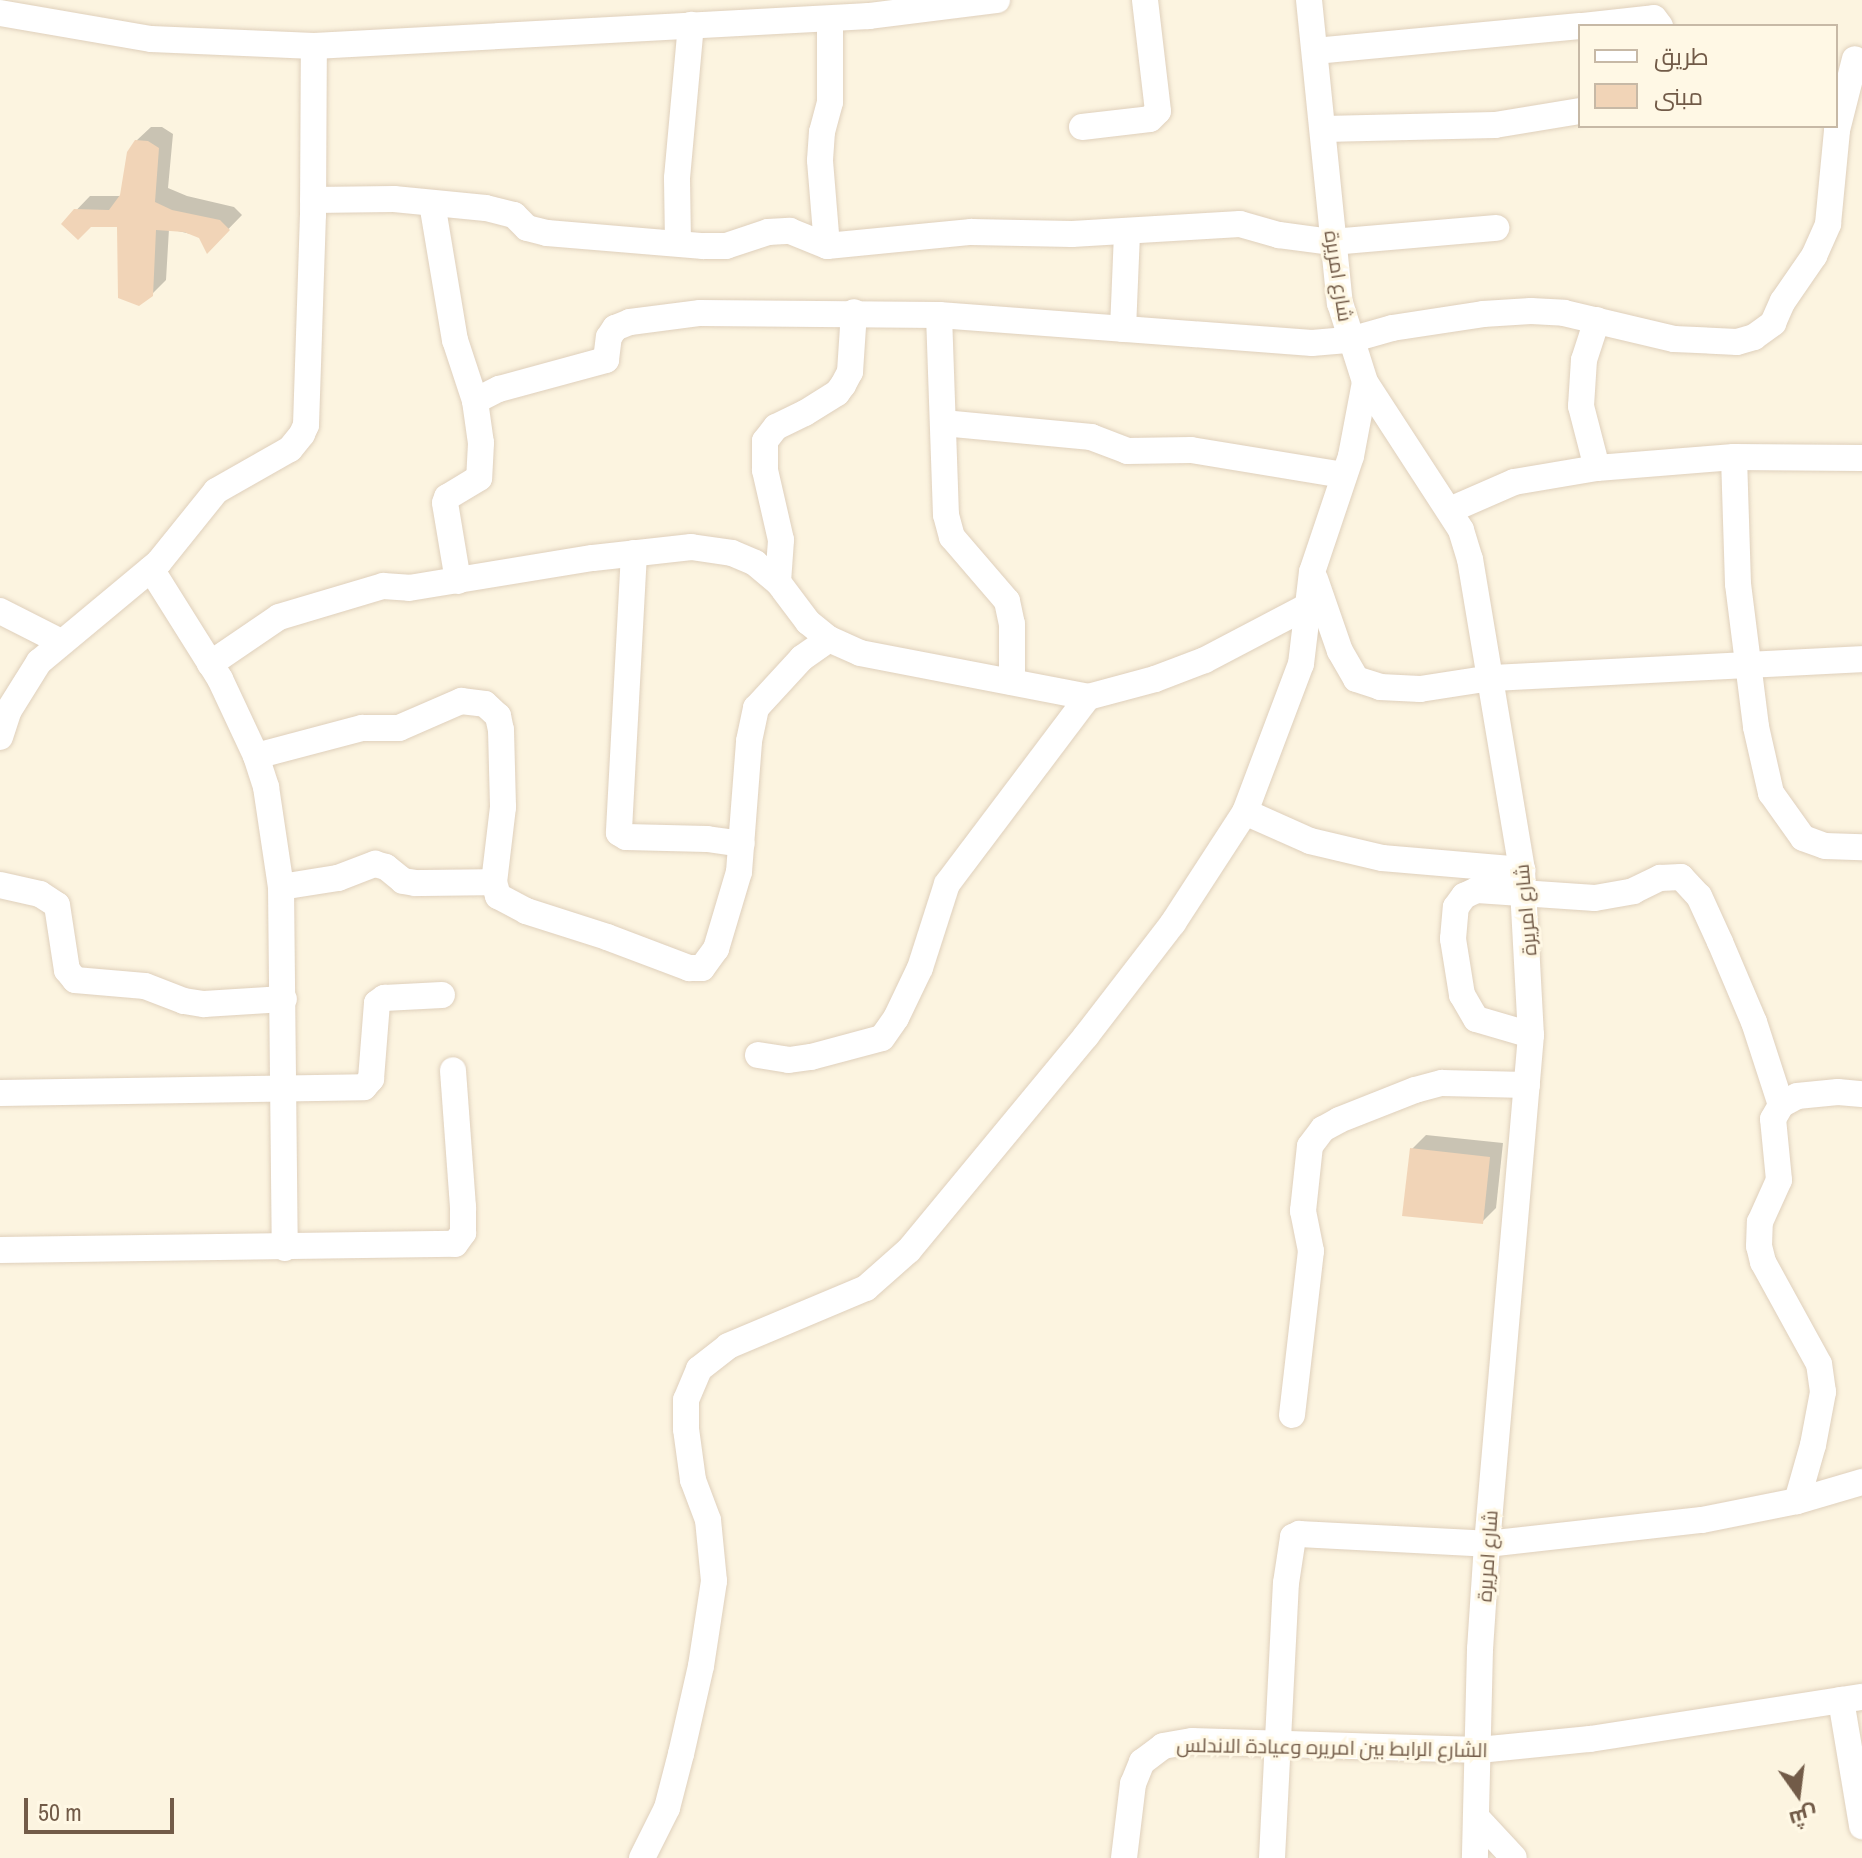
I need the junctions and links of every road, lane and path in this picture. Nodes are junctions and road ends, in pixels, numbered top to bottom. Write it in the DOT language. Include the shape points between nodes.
graph roads {
  1 [pos="997,0"];
  2 [pos="1145,0"];
  3 [pos="1309,0"];
  4 [pos="0,13"];
  5 [pos="830,19"];
  6 [pos="1599,24"];
  7 [pos="1658,24"];
  8 [pos="691,25"];
  9 [pos="1578,26"];
  10 [pos="314,46"];
  11 [pos="1315,51"];
  12 [pos="1851,59"];
  13 [pos="1578,111"];
  14 [pos="1838,125"];
  15 [pos="1082,127"];
  16 [pos="1837,128"];
  17 [pos="1324,129"];
  18 [pos="313,200"];
  19 [pos="432,203"];
  20 [pos="1496,228"];
  21 [pos="1127,232"];
  22 [pos="1332,242"];
  23 [pos="678,243"];
  24 [pos="827,246"];
  25 [pos="854,312"];
  26 [pos="939,315"];
  27 [pos="1597,320"];
  28 [pos="1123,329"];
  29 [pos="1350,340"];
  30 [pos="1365,382"];
  31 [pos="475,401"];
  32 [pos="943,423"];
  33 [pos="1734,457"];
  34 [pos="1862,458"];
  35 [pos="1597,468"];
  36 [pos="1344,475"];
  37 [pos="1450,510"];
  38 [pos="634,553"];
  39 [pos="151,569"];
  40 [pos="1312,572"];
  41 [pos="458,581"];
  42 [pos="778,582"];
  43 [pos="1308,606"];
  44 [pos="0,611"];
  45 [pos="829,639"];
  46 [pos="61,642"];
  47 [pos="1862,659"];
  48 [pos="210,664"];
  49 [pos="1747,664"];
  50 [pos="1491,678"];
  51 [pos="1012,682"];
  52 [pos="1088,697"];
  53 [pos="0,737"];
  54 [pos="256,756"];
  55 [pos="1245,812"];
  56 [pos="742,844"];
  57 [pos="1862,847"];
  58 [pos="494,882"];
  59 [pos="1524,883"];
  60 [pos="0,885"];
  61 [pos="281,887"];
  62 [pos="442,995"];
  63 [pos="284,999"];
  64 [pos="1531,1035"];
  65 [pos="758,1055"];
  66 [pos="453,1070"];
  67 [pos="1527,1085"];
  68 [pos="282,1088"];
  69 [pos="0,1093"];
  70 [pos="1862,1094"];
  71 [pos="1781,1105"];
  72 [pos="285,1248"];
  73 [pos="0,1250"];
  74 [pos="1292,1415"];
  75 [pos="1862,1482"];
  76 [pos="1797,1501"];
  77 [pos="1487,1544"];
  78 [pos="1851,1699"];
  79 [pos="1277,1743"];
  80 [pos="1479,1750"];
  81 [pos="1477,1818"];
  82 [pos="1862,1826"];
  83 [pos="642,1858"];
  84 [pos="1124,1858"];
  85 [pos="1272,1858"];
  86 [pos="1475,1858"];
  87 [pos="1514,1858"];
  1 -- 5 [label="street"];
  2 -- 15 [label="street" via="1158,111 1150,119"];
  3 -- 11 [label="street, شارع امريرة"];
  4 -- 10 [label="street" via="151,39"];
  5 -- 8 [label="street"];
  5 -- 24 [label="street" via="830,102 820,160"];
  6 -- 7 [label="street" via="1654,18"];
  8 -- 10 [label="street"];
  8 -- 23 [label="street" via="677,178"];
  9 -- 11 [label="street"];
  10 -- 18 [label="street"];
  11 -- 17 [label="street, شارع امريرة"];
  12 -- 14 [label="street"];
  13 -- 17 [label="street" via="1495,125"];
  16 -- 27 [label="street" via="1828,224 1773,323 1754,337 1708,343"];
  17 -- 22 [label="street, شارع امريرة"];
  18 -- 19 [label="street"];
  18 -- 39 [label="street" via="306,425 290,449 216,491"];
  19 -- 23 [label="street" via="514,215 527,228 547,233"];
  19 -- 31 [label="street" via="455,340"];
  20 -- 22 [label="street"];
  21 -- 22 [label="street" via="1240,224"];
  21 -- 24 [label="street" via="971,232"];
  21 -- 28 [label="street"];
  22 -- 29 [label="street, شارع امريرة"];
  23 -- 24 [label="street" via="726,246 768,232 790,231"];
  25 -- 26 [label="street"];
  25 -- 31 [label="street" via="700,313 630,322 609,337 606,360 499,389"];
  25 -- 42 [label="street" via="850,372 843,385 776,427 765,441 765,470 781,540"];
  26 -- 28 [label="street"];
  26 -- 32 [label="street"];
  27 -- 29 [label="street" via="1531,311 1483,314"];
  27 -- 35 [label="street" via="1584,360 1581,406"];
  28 -- 29 [label="street" via="1312,343"];
  29 -- 30 [label="street, شارع امريرة"];
  30 -- 36 [label="street"];
  30 -- 37 [label="street, شارع امريرة"];
  31 -- 41 [label="street" via="481,470 473,484 445,503"];
  32 -- 36 [label="street" via="1091,437 1127,451 1191,450"];
  32 -- 51 [label="street" via="946,515 952,537 1007,601"];
  33 -- 34 [label="street"];
  33 -- 35 [label="street"];
  33 -- 49 [label="street"];
  35 -- 37 [label="street" via="1514,482"];
  36 -- 40 [label="street"];
  37 -- 50 [label="street, شارع امريرة" via="1470,559"];
  38 -- 41 [label="street"];
  38 -- 42 [label="street" via="691,547 732,553"];
  38 -- 56 [label="street" via="619,833"];
  39 -- 46 [label="street"];
  39 -- 48 [label="street"];
  40 -- 43 [label="street"];
  40 -- 50 [label="street" via="1340,651 1356,679 1380,687 1420,689"];
  41 -- 48 [label="street" via="383,586 279,617"];
  42 -- 45 [label="street" via="808,622"];
  43 -- 52 [label="street" via="1205,660"];
  43 -- 55 [label="street" via="1301,664"];
  44 -- 46 [label="street"];
  45 -- 51 [label="street" via="879,658"];
  45 -- 56 [label="street" via="802,658 756,708"];
  46 -- 53 [label="street" via="23,684"];
  47 -- 49 [label="street"];
  48 -- 54 [label="street"];
  49 -- 50 [label="street"];
  49 -- 57 [label="street" via="1763,769 1779,808 1803,838 1825,846"];
  50 -- 59 [label="street, شارع امريرة"];
  51 -- 52 [label="street"];
  52 -- 65 [label="street" via="947,884 925,956 882,1038 811,1057"];
  54 -- 58 [label="street" via="362,728 399,728 461,701 485,704 498,716 501,730 503,807"];
  54 -- 61 [label="street" via="266,787"];
  55 -- 59 [label="street" via="1310,841"];
  55 -- 83 [label="street" via="1163,936 909,1250 866,1288 728,1346 699,1369 686,1400 686,1429 693,1480 708,1520 714,1581 701,1666 667,1808"];
  56 -- 58 [label="street" via="729,911 716,949 702,968 689,968 526,911 498,896"];
  58 -- 61 [label="street" via="415,883 375,864 338,878"];
  59 -- 64 [label="street, شارع امريرة"];
  59 -- 64 [label="street" via="1464,896 1456,907 1453,939 1462,995 1476,1019"];
  59 -- 71 [label="street" via="1595,898 1633,891 1660,878 1681,877 1699,896 1720,942"];
  60 -- 63 [label="street" via="40,894 57,905 67,970 75,980 145,986 204,1004"];
  61 -- 63 [label="street"];
  62 -- 68 [label="street" via="384,998 377,1003 368,1085"];
  63 -- 68 [label="street"];
  64 -- 67 [label="street, شارع امريرة"];
  66 -- 72 [label="street" via="463,1207 460,1241 450,1246"];
  67 -- 74 [label="street" via="1442,1083 1415,1090 1339,1120 1310,1146 1303,1211 1311,1251"];
  67 -- 77 [label="street, شارع امريرة"];
  68 -- 69 [label="street"];
  68 -- 72 [label="street"];
  70 -- 71 [label="street" via="1797,1096"];
  71 -- 76 [label="street" via="1773,1119 1779,1180 1760,1222 1759,1246 1819,1364 1823,1392"];
  72 -- 73 [label="street"];
  75 -- 76 [label="street"];
  76 -- 77 [label="street" via="1702,1520"];
  77 -- 79 [label="street" via="1293,1537"];
  77 -- 80 [label="street, شارع امريرة"];
  78 -- 80 [label="street, الشارع الرابط بين امريره وعيادة الاندلس" via="1590,1739"];
  78 -- 82 [label="street"];
  79 -- 80 [label="street, الشارع الرابط بين امريره وعيادة الاندلس"];
  79 -- 84 [label="street, الشارع الرابط بين امريره وعيادة الاندلس" via="1192,1741 1163,1746 1142,1762 1133,1784"];
  79 -- 85 [label="street"];
  80 -- 81 [label="street, شارع امريرة"];
  81 -- 86 [label="street, شارع امريرة"];
  81 -- 87 [label="street"];
}
